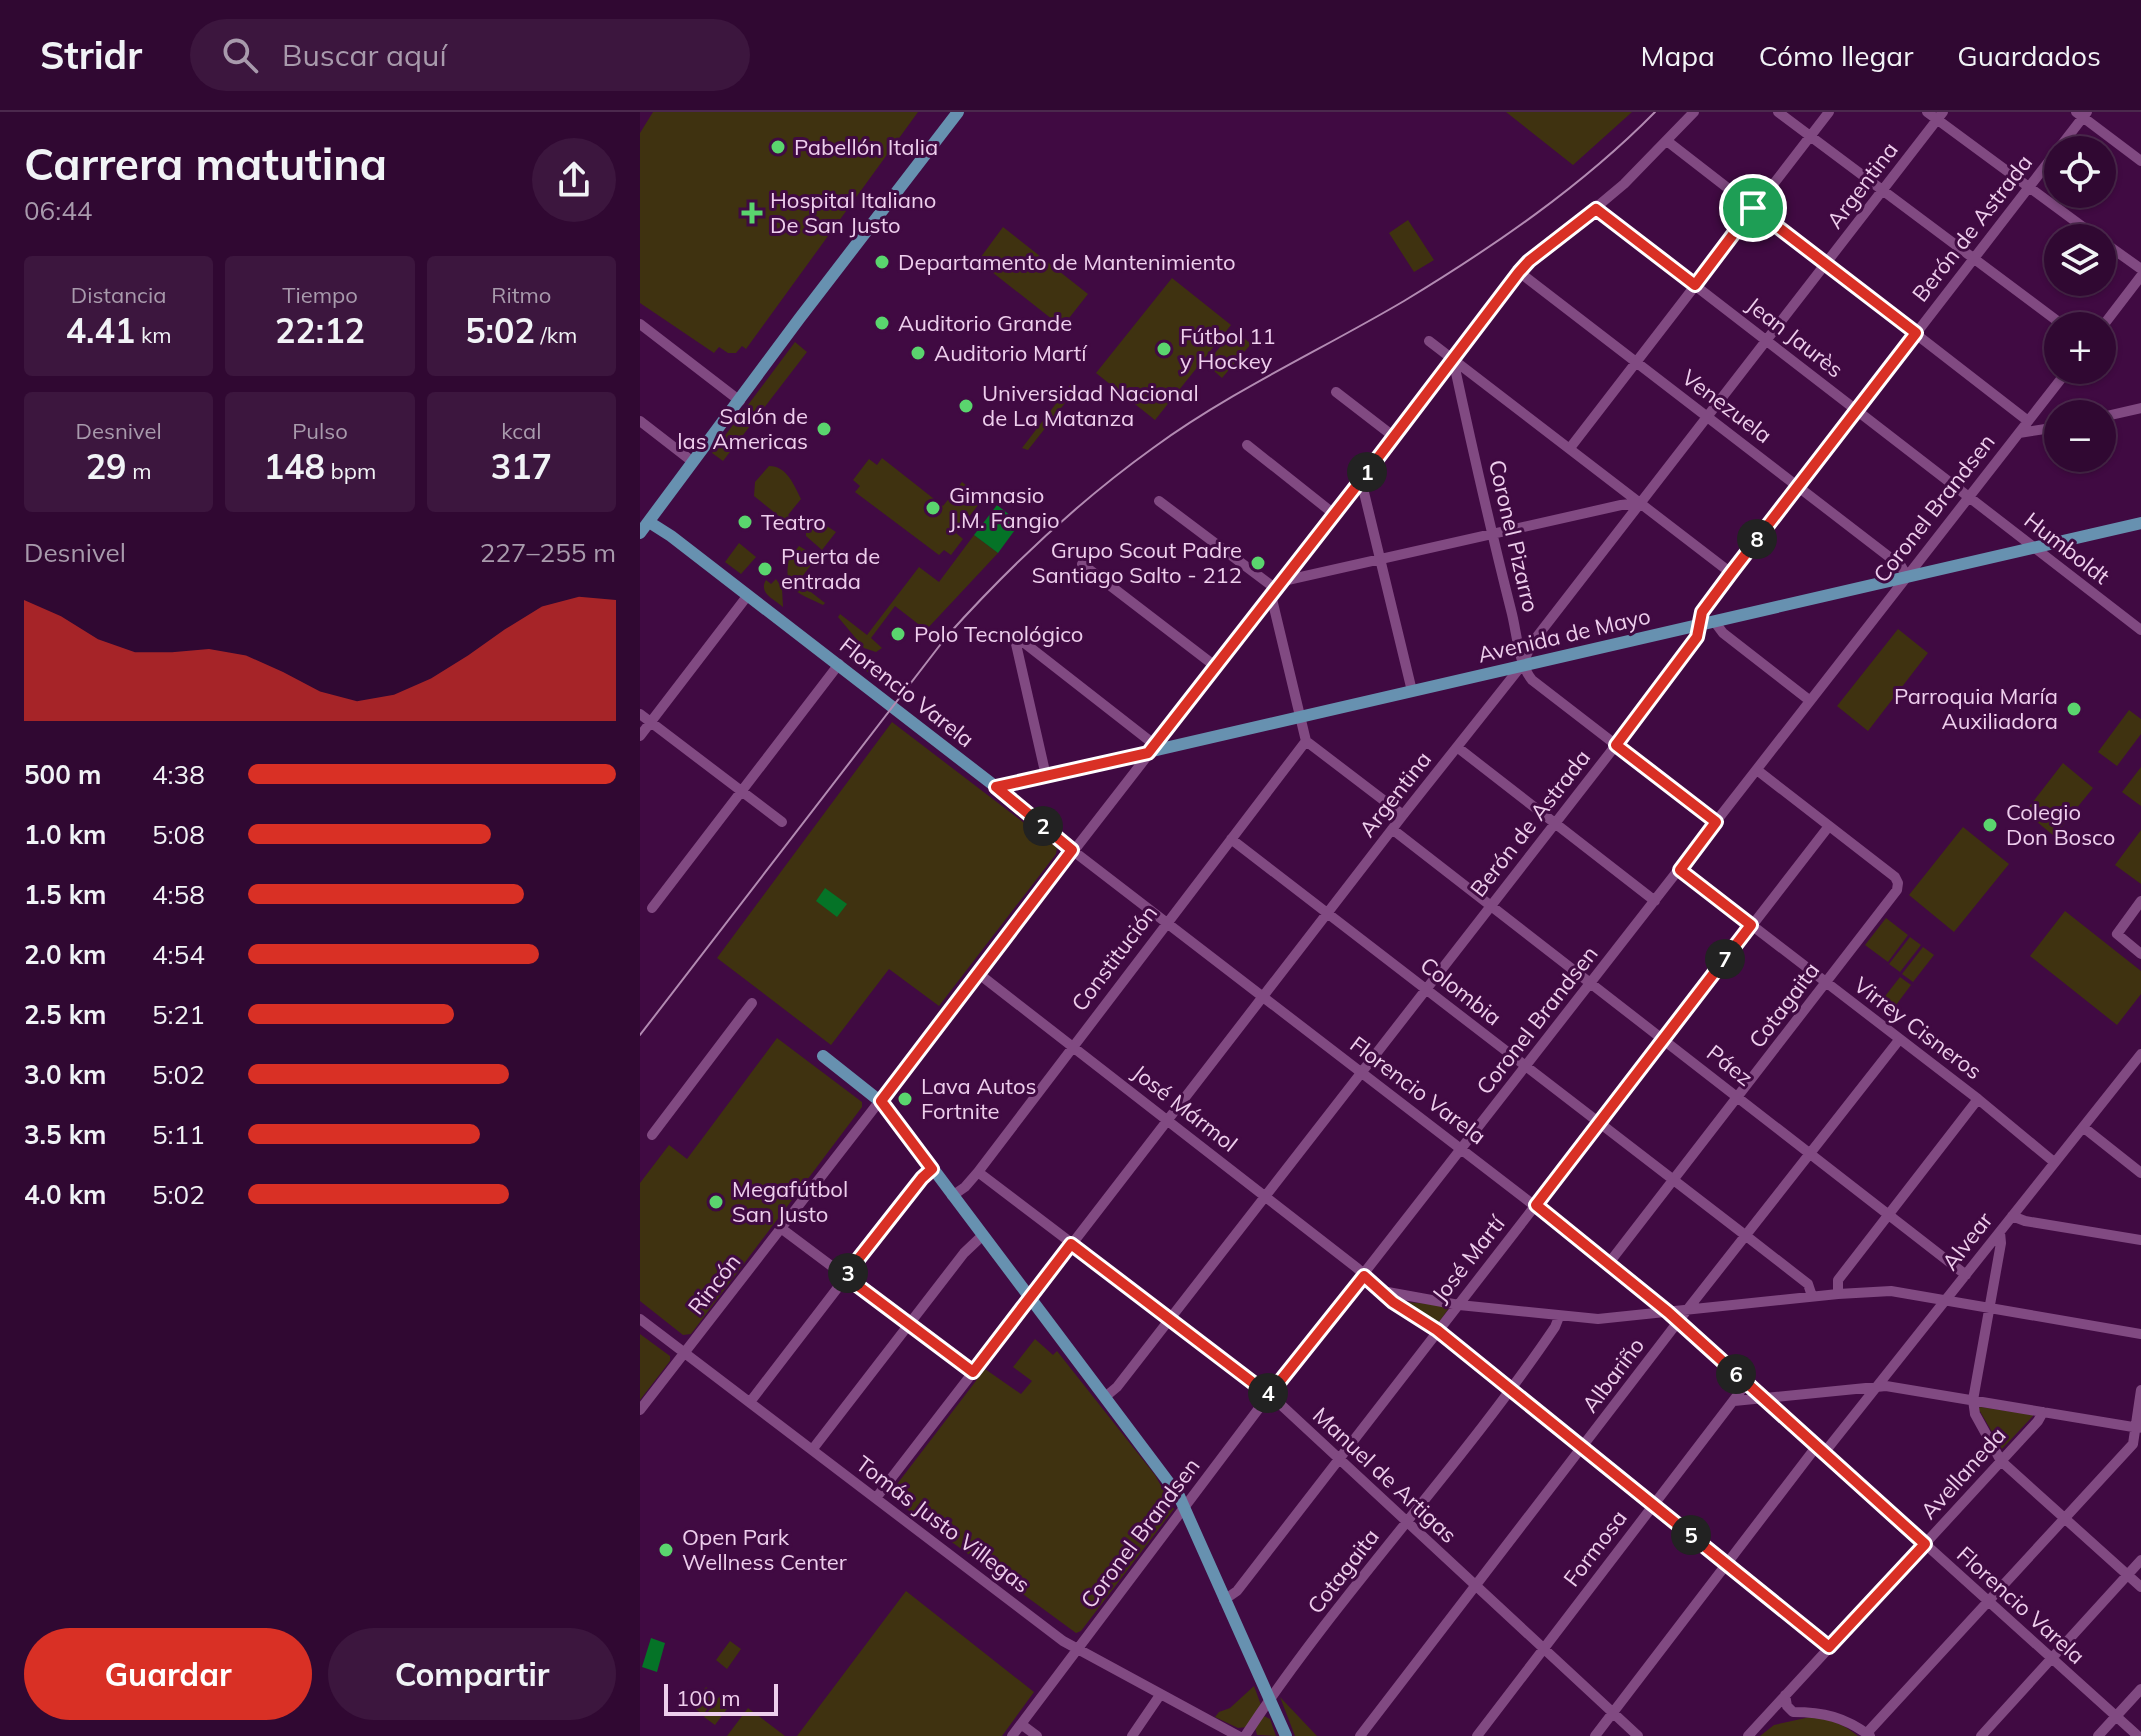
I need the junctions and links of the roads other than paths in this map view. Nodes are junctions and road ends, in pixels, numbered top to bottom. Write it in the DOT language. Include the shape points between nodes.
graph roads {
  1 [pos="958,112"];
  2 [pos="1694,112"];
  3 [pos="1778,112"];
  4 [pos="1829,112"];
  5 [pos="1927,112"];
  6 [pos="2082,114"];
  7 [pos="1940,116"];
  8 [pos="1810,138"];
  9 [pos="1667,141"];
  10 [pos="2141,161"];
  11 [pos="2029,187"];
  12 [pos="1882,191"];
  13 [pos="1753,208"];
  14 [pos="1596,209"];
  15 [pos="2080,224"];
  16 [pos="2116,251"];
  17 [pos="1974,258"];
  18 [pos="1827,265"];
  19 [pos="2141,269"];
  20 [pos="1519,272"];
  21 [pos="2141,276"];
  22 [pos="1695,285"];
  23 [pos="2045,312"];
  24 [pos="2113,312"];
  25 [pos="641,326"];
  26 [pos="1916,333"];
  27 [pos="1429,341"];
  28 [pos="1767,342"];
  29 [pos="1453,359"];
  30 [pos="1638,364"];
  31 [pos="2057,384"];
  32 [pos="1336,392"];
  33 [pos="740,401"];
  34 [pos="2141,408"];
  35 [pos="1857,411"];
  36 [pos="2116,414"];
  37 [pos="1708,417"];
  38 [pos="640,421"];
  39 [pos="2028,421"];
  40 [pos="2044,429"];
  41 [pos="2019,433"];
  42 [pos="1393,436"];
  43 [pos="1247,445"];
  44 [pos="1570,448"];
  45 [pos="693,462"];
  46 [pos="1361,480"];
  47 [pos="1799,486"];
  48 [pos="1970,497"];
  49 [pos="1159,501"];
  50 [pos="1640,503"];
  51 [pos="1334,514"];
  52 [pos="644,519"];
  53 [pos="2141,523"];
  54 [pos="640,533"];
  55 [pos="1492,535"];
  56 [pos="2034,549"];
  57 [pos="1381,561"];
  58 [pos="1082,564"];
  59 [pos="1731,573"];
  60 [pos="1907,577"];
  61 [pos="1277,589"];
  62 [pos="748,595"];
  63 [pos="1714,621"];
  64 [pos="1700,624"];
  65 [pos="2141,630"];
  66 [pos="839,664"];
  67 [pos="1522,665"];
  68 [pos="1215,666"];
  69 [pos="1412,691"];
  70 [pos="1809,700"];
  71 [pos="640,714"];
  72 [pos="1301,717"];
  73 [pos="651,723"];
  74 [pos="640,736"];
  75 [pos="1306,741"];
  76 [pos="1616,745"];
  77 [pos="1457,747"];
  78 [pos="1151,749"];
  79 [pos="1757,770"];
  80 [pos="1046,776"];
  81 [pos="996,787"];
  82 [pos="741,791"];
  83 [pos="1403,815"];
  84 [pos="782,822"];
  85 [pos="1555,822"];
  86 [pos="1716,822"];
  87 [pos="1829,826"];
  88 [pos="1392,829"];
  89 [pos="1231,839"];
  90 [pos="1072,850"];
  91 [pos="1680,870"];
  92 [pos="1655,901"];
  93 [pos="2141,901"];
  94 [pos="1490,907"];
  95 [pos="652,908"];
  96 [pos="1328,914"];
  97 [pos="1166,922"];
  98 [pos="1751,925"];
  99 [pos="2141,954"];
  100 [pos="979,974"];
  101 [pos="1825,982"];
  102 [pos="1591,983"];
  103 [pos="1425,990"];
  104 [pos="1264,997"];
  105 [pos="752,1003"];
  106 [pos="1664,1039"];
  107 [pos="1899,1040"];
  108 [pos="1072,1046"];
  109 [pos="823,1056"];
  110 [pos="2139,1059"];
  111 [pos="1526,1067"];
  112 [pos="1362,1073"];
  113 [pos="1738,1098"];
  114 [pos="1978,1099"];
  115 [pos="881,1101"];
  116 [pos="1168,1120"];
  117 [pos="1599,1122"];
  118 [pos="2083,1127"];
  119 [pos="652,1135"];
  120 [pos="1463,1149"];
  121 [pos="1810,1153"];
  122 [pos="2054,1162"];
  123 [pos="932,1169"];
  124 [pos="978,1172"];
  125 [pos="2141,1173"];
  126 [pos="1673,1180"];
  127 [pos="952,1196"];
  128 [pos="1266,1196"];
  129 [pos="1536,1205"];
  130 [pos="1889,1213"];
  131 [pos="2012,1216"];
  132 [pos="782,1229"];
  133 [pos="2000,1232"];
  134 [pos="983,1235"];
  135 [pos="1745,1235"];
  136 [pos="2141,1240"];
  137 [pos="1071,1244"];
  138 [pos="1609,1263"];
  139 [pos="1966,1275"];
  140 [pos="845,1276"];
  141 [pos="1364,1276"];
  142 [pos="1380,1291"];
  143 [pos="1838,1294"];
  144 [pos="1812,1296"];
  145 [pos="1030,1298"];
  146 [pos="1945,1300"];
  147 [pos="1459,1305"];
  148 [pos="1989,1308"];
  149 [pos="1687,1310"];
  150 [pos="1668,1312"];
  151 [pos="1559,1317"];
  152 [pos="1170,1318"];
  153 [pos="640,1319"];
  154 [pos="1679,1321"];
  155 [pos="910,1324"];
  156 [pos="1437,1330"];
  157 [pos="2141,1334"];
  158 [pos="685,1353"];
  159 [pos="973,1372"];
  160 [pos="1746,1384"];
  161 [pos="1876,1386"];
  162 [pos="1512,1390"];
  163 [pos="2141,1390"];
  164 [pos="1269,1395"];
  165 [pos="1105,1397"];
  166 [pos="1762,1398"];
  167 [pos="1973,1400"];
  168 [pos="1734,1401"];
  169 [pos="750,1402"];
  170 [pos="640,1410"];
  171 [pos="2043,1412"];
  172 [pos="2138,1428"];
  173 [pos="1583,1447"];
  174 [pos="2137,1448"];
  175 [pos="812,1450"];
  176 [pos="1820,1450"];
  177 [pos="1338,1460"];
  178 [pos="2001,1461"];
  179 [pos="876,1498"];
  180 [pos="1654,1504"];
  181 [pos="1185,1508"];
  182 [pos="2065,1517"];
  183 [pos="1406,1522"];
  184 [pos="1925,1544"];
  185 [pos="2141,1560"];
  186 [pos="1726,1564"];
  187 [pos="2128,1575"];
  188 [pos="1476,1585"];
  189 [pos="2141,1587"];
  190 [pos="1224,1600"];
  191 [pos="1988,1603"];
  192 [pos="1829,1647"];
  193 [pos="1544,1648"];
  194 [pos="1076,1650"];
  195 [pos="2052,1660"];
  196 [pos="2141,1689"];
  197 [pos="1160,1695"];
  198 [pos="1785,1695"];
  199 [pos="1270,1699"];
  200 [pos="1612,1713"];
  201 [pos="2116,1717"];
  202 [pos="1021,1724"];
  203 [pos="1868,1735"];
  204 [pos="1012,1736"];
  205 [pos="1037,1736"];
  206 [pos="1132,1736"];
  207 [pos="1238,1736"];
  208 [pos="1245,1736"];
  209 [pos="1286,1736"];
  210 [pos="1360,1736"];
  211 [pos="1477,1736"];
  212 [pos="1595,1736"];
  213 [pos="1638,1736"];
  214 [pos="1748,1736"];
  215 [pos="1981,1736"];
  216 [pos="2098,1736"];
  217 [pos="2138,1736"];
  1 -- 33 [label="main road"];
  2 -- 9 [label="street, Rincón"];
  3 -- 8 [label="street"];
  4 -- 8 [label="street"];
  5 -- 7 [label="street"];
  6 -- 10 [label="street"];
  6 -- 11 [label="street, Berón de Astrada"];
  7 -- 11 [label="street"];
  7 -- 12 [label="street, Argentina"];
  8 -- 12 [label="street"];
  8 -- 13 [label="street"];
  9 -- 13 [label="street"];
  9 -- 14 [label="street, Rincón"];
  11 -- 15 [label="street"];
  11 -- 17 [label="street, Berón de Astrada"];
  12 -- 17 [label="street"];
  12 -- 18 [label="street, Argentina"];
  13 -- 18 [label="street"];
  13 -- 22 [label="street"];
  14 -- 20 [label="street, Rincón"];
  14 -- 22 [label="street, Jean Jaurès"];
  16 -- 19 [label="street"];
  17 -- 23 [label="street"];
  17 -- 26 [label="street, Berón de Astrada"];
  18 -- 26 [label="street"];
  18 -- 28 [label="street, Argentina"];
  20 -- 29 [label="street, Rincón"];
  20 -- 30 [label="street, Venezuela"];
  21 -- 24 [label="street"];
  22 -- 28 [label="street, Jean Jaurès"];
  22 -- 30 [label="street"];
  25 -- 33 [label="street"];
  26 -- 35 [label="street, Berón de Astrada"];
  26 -- 39 [label="street"];
  27 -- 29 [label="street"];
  28 -- 35 [label="street, Jean Jaurès"];
  28 -- 37 [label="street, Argentina"];
  29 -- 42 [label="street, Rincón"];
  29 -- 44 [label="street"];
  29 -- 55 [label="street, Coronel Pizarro"];
  30 -- 37 [label="street, Venezuela"];
  30 -- 44 [label="street"];
  31 -- 39 [label="street, Coronel Brandsen"];
  32 -- 42 [label="street"];
  33 -- 45 [label="main road"];
  34 -- 36 [label="street"];
  35 -- 47 [label="street, Berón de Astrada"];
  35 -- 48 [label="street, Jean Jaurès"];
  37 -- 47 [label="street, Venezuela"];
  37 -- 50 [label="street, Argentina"];
  38 -- 45 [label="street"];
  39 -- 41 [label="street, Coronel Brandsen"];
  40 -- 41 [label="street"];
  41 -- 48 [label="street, Coronel Brandsen"];
  42 -- 46 [label="street, Rincón"];
  43 -- 51 [label="street"];
  44 -- 50 [label="street"];
  45 -- 52 [label="main road"];
  46 -- 51 [label="street, Rincón"];
  46 -- 57 [label="street"];
  47 -- 59 [label="street, Berón de Astrada"];
  47 -- 60 [label="street, Venezuela" via="1901,566"];
  48 -- 56 [label="street, Humboldt"];
  48 -- 60 [label="street, Coronel Brandsen"];
  49 -- 61 [label="street"];
  50 -- 55 [label="street"];
  50 -- 59 [label="street"];
  50 -- 67 [label="street, Argentina" via="1532,643"];
  51 -- 61 [label="street, Rincón"];
  52 -- 54 [label="main road"];
  52 -- 62 [label="main road, Florencio Varela"];
  53 -- 56 [label="main road, Avenida de Mayo"];
  55 -- 57 [label="street"];
  55 -- 67 [label="street, Coronel Pizarro"];
  56 -- 60 [label="main road, Avenida de Mayo"];
  56 -- 65 [label="street, Humboldt"];
  57 -- 61 [label="street"];
  57 -- 69 [label="street"];
  58 -- 68 [label="street"];
  59 -- 64 [label="street, Berón de Astrada" via="1702,612"];
  60 -- 63 [label="main road, Avenida de Mayo"];
  60 -- 70 [label="street, Coronel Brandsen"];
  61 -- 68 [label="street, Rincón"];
  61 -- 72 [label="street"];
  62 -- 66 [label="main road, Florencio Varela"];
  62 -- 73 [label="street"];
  63 -- 64 [label="main road, Avenida de Mayo"];
  63 -- 70 [label="street"];
  64 -- 67 [label="main road, Avenida de Mayo"];
  64 -- 76 [label="street, Berón de Astrada" via="1697,637"];
  66 -- 81 [label="main road, Florencio Varela"];
  66 -- 82 [label="street"];
  67 -- 69 [label="main road, Avenida de Mayo"];
  67 -- 76 [label="street" via="1532,680"];
  67 -- 77 [label="street, Argentina"];
  68 -- 78 [label="street, Rincón"];
  69 -- 72 [label="main road, Avenida de Mayo"];
  70 -- 79 [label="street, Coronel Brandsen"];
  71 -- 73 [label="street"];
  72 -- 75 [label="street"];
  72 -- 78 [label="main road, Avenida de Mayo"];
  73 -- 74 [label="street"];
  73 -- 82 [label="street"];
  75 -- 83 [label="street"];
  75 -- 89 [label="street, Constitución"];
  76 -- 85 [label="street, Berón de Astrada"];
  76 -- 86 [label="street"];
  77 -- 83 [label="street, Argentina"];
  77 -- 85 [label="street"];
  78 -- 80 [label="main road, Avenida de Mayo"];
  78 -- 80 [label="street" via="1018,638"];
  78 -- 90 [label="street, Rincón"];
  79 -- 86 [label="street, Coronel Brandsen"];
  79 -- 87 [label="street"];
  80 -- 81 [label="main road, Avenida de Mayo"];
  81 -- 90 [label="street, Florencio Varela"];
  82 -- 84 [label="street"];
  82 -- 95 [label="street"];
  83 -- 88 [label="street, Argentina"];
  85 -- 92 [label="street"];
  85 -- 94 [label="street, Berón de Astrada"];
  86 -- 91 [label="street, Coronel Brandsen"];
  87 -- 98 [label="street, José Martí"];
  87 -- 101 [label="street, Cotagaita" via="1898,883"];
  88 -- 94 [label="street, Páez"];
  88 -- 96 [label="street, Argentina"];
  89 -- 96 [label="street, Colombia"];
  89 -- 97 [label="street, Constitución"];
  90 -- 97 [label="street, Florencio Varela"];
  90 -- 100 [label="street, Rincón"];
  91 -- 92 [label="street, Coronel Brandsen"];
  91 -- 98 [label="street, Virrey Cisneros"];
  92 -- 102 [label="street, Coronel Brandsen"];
  93 -- 99 [label="street" via="2117,934"];
  94 -- 102 [label="street, Páez"];
  94 -- 103 [label="street, Berón de Astrada"];
  96 -- 103 [label="street, Colombia"];
  96 -- 104 [label="street, Argentina"];
  97 -- 104 [label="street, Florencio Varela"];
  97 -- 108 [label="street, Constitución"];
  98 -- 101 [label="street, Virrey Cisneros"];
  98 -- 106 [label="street, José Martí"];
  100 -- 108 [label="street, José Mármol"];
  100 -- 115 [label="street, Rincón"];
  101 -- 107 [label="street, Virrey Cisneros"];
  101 -- 113 [label="street, Cotagaita"];
  102 -- 106 [label="street, Páez"];
  102 -- 111 [label="street, Coronel Brandsen"];
  103 -- 111 [label="street, Colombia"];
  103 -- 112 [label="street, Berón de Astrada"];
  104 -- 112 [label="street, Florencio Varela"];
  104 -- 116 [label="street, Argentina"];
  105 -- 119 [label="street"];
  106 -- 113 [label="street, Páez"];
  106 -- 117 [label="street, José Martí"];
  107 -- 114 [label="street, Virrey Cisneros"];
  107 -- 121 [label="street, Albariño"];
  108 -- 116 [label="street, José Mármol"];
  108 -- 124 [label="street, Constitución"];
  109 -- 115 [label="main road"];
  110 -- 118 [label="street, Alvear"];
  111 -- 117 [label="street, Colombia"];
  111 -- 120 [label="street, Coronel Brandsen"];
  112 -- 120 [label="street, Florencio Varela"];
  112 -- 128 [label="street, Berón de Astrada"];
  113 -- 121 [label="street, Páez"];
  113 -- 126 [label="street, Cotagaita"];
  114 -- 122 [label="street, Virrey Cisneros"];
  114 -- 130 [label="street"];
  115 -- 123 [label="main road"];
  115 -- 132 [label="street, Rincón"];
  116 -- 128 [label="street, José Mármol"];
  116 -- 137 [label="street, Argentina"];
  117 -- 126 [label="street, Colombia"];
  117 -- 129 [label="street, José Martí"];
  118 -- 122 [label="street, Alvear"];
  118 -- 125 [label="street"];
  120 -- 129 [label="street, Florencio Varela"];
  120 -- 141 [label="street, Coronel Brandsen"];
  121 -- 130 [label="street, Páez"];
  121 -- 135 [label="street, Albariño"];
  122 -- 131 [label="street, Alvear"];
  123 -- 127 [label="main road"];
  123 -- 140 [label="street"];
  124 -- 127 [label="street, Constitución"];
  124 -- 137 [label="street, Manuel de Artigas"];
  126 -- 135 [label="street, Colombia"];
  126 -- 138 [label="street, Cotagaita"];
  127 -- 134 [label="main road"];
  128 -- 141 [label="street, José Mármol"];
  128 -- 152 [label="street, Berón de Astrada"];
  129 -- 138 [label="street, Florencio Varela"];
  129 -- 147 [label="street, José Martí"];
  130 -- 139 [label="street, Páez"];
  130 -- 143 [label="street" via="1838,1280"];
  131 -- 133 [label="street, Alvear"];
  131 -- 136 [label="street"];
  132 -- 140 [label="street"];
  132 -- 158 [label="street, Rincón"];
  133 -- 139 [label="street, Alvear"];
  133 -- 148 [label="street"];
  134 -- 145 [label="main road"];
  134 -- 155 [label="street"];
  135 -- 144 [label="street, Colombia" via="1808,1284"];
  135 -- 149 [label="street, Albariño"];
  137 -- 145 [label="street, Argentina"];
  137 -- 152 [label="street, Manuel de Artigas"];
  138 -- 150 [label="street, Florencio Varela"];
  139 -- 146 [label="street, Alvear"];
  140 -- 155 [label="street"];
  140 -- 169 [label="street"];
  141 -- 142 [label="street, José Mármol"];
  141 -- 164 [label="street, Coronel Brandsen"];
  142 -- 147 [label="street"];
  142 -- 156 [label="street, José Mármol"];
  143 -- 144 [label="street"];
  143 -- 146 [label="street" via="1891,1291"];
  144 -- 149 [label="street"];
  145 -- 159 [label="street, Argentina"];
  145 -- 165 [label="main road"];
  146 -- 148 [label="street"];
  146 -- 161 [label="street, Alvear"];
  147 -- 151 [label="street"];
  147 -- 156 [label="street, José Martí"];
  148 -- 157 [label="street"];
  148 -- 167 [label="street"];
  149 -- 150 [label="street"];
  149 -- 154 [label="street, Albariño"];
  150 -- 151 [label="street" via="1607,1319"];
  150 -- 154 [label="street, Florencio Varela"];
  151 -- 162 [label="street, Cotagaita"];
  152 -- 164 [label="street, Manuel de Artigas"];
  152 -- 165 [label="street, Berón de Astrada"];
  153 -- 158 [label="street, Tomás Justo Villegas"];
  154 -- 160 [label="street, Florencio Varela"];
  154 -- 173 [label="street, Albariño"];
  155 -- 159 [label="street"];
  155 -- 175 [label="street"];
  156 -- 162 [label="street"];
  156 -- 177 [label="street, José Martí"];
  158 -- 169 [label="street, Tomás Justo Villegas"];
  158 -- 170 [label="street, Rincón"];
  159 -- 179 [label="street, Argentina"];
  160 -- 166 [label="street, Florencio Varela"];
  160 -- 168 [label="street, Formosa"];
  161 -- 166 [label="street"];
  161 -- 167 [label="street"];
  161 -- 176 [label="street, Alvear"];
  162 -- 173 [label="street"];
  162 -- 183 [label="street, Cotagaita"];
  163 -- 172 [label="street"];
  164 -- 177 [label="street, Manuel de Artigas"];
  164 -- 181 [label="street, Coronel Brandsen"];
  165 -- 181 [label="main road"];
  166 -- 168 [label="street"];
  166 -- 176 [label="street, Florencio Varela"];
  167 -- 171 [label="street"];
  167 -- 178 [label="street" via="1975,1414"];
  168 -- 180 [label="street, Formosa"];
  169 -- 175 [label="street, Tomás Justo Villegas"];
  171 -- 172 [label="street"];
  171 -- 178 [label="street, Avellaneda"];
  172 -- 174 [label="street"];
  173 -- 180 [label="street"];
  173 -- 188 [label="street, Albariño"];
  174 -- 182 [label="street"];
  175 -- 179 [label="street, Tomás Justo Villegas"];
  176 -- 184 [label="street, Florencio Varela"];
  176 -- 186 [label="street, Alvear"];
  177 -- 183 [label="street, Manuel de Artigas"];
  177 -- 190 [label="street, José Martí" via="1237,1591"];
  178 -- 182 [label="street"];
  178 -- 184 [label="street, Avellaneda"];
  179 -- 194 [label="street, Tomás Justo Villegas"];
  180 -- 186 [label="street"];
  180 -- 193 [label="street, Formosa"];
  181 -- 190 [label="main road"];
  181 -- 194 [label="street, Coronel Brandsen"];
  182 -- 187 [label="street"];
  182 -- 191 [label="street"];
  183 -- 188 [label="street, Manuel de Artigas"];
  183 -- 199 [label="street, Cotagaita"];
  184 -- 191 [label="street, Florencio Varela"];
  184 -- 192 [label="street, Avellaneda"];
  185 -- 187 [label="street"];
  186 -- 192 [label="street"];
  186 -- 200 [label="street, Alvear"];
  187 -- 189 [label="street"];
  187 -- 195 [label="street"];
  188 -- 193 [label="street, Manuel de Artigas"];
  188 -- 210 [label="street, Albariño"];
  190 -- 199 [label="main road"];
  191 -- 195 [label="street, Florencio Varela"];
  191 -- 203 [label="street"];
  192 -- 198 [label="street, Avellaneda"];
  193 -- 200 [label="street, Manuel de Artigas"];
  193 -- 211 [label="street, Formosa"];
  194 -- 197 [label="street, Tomás Justo Villegas"];
  194 -- 202 [label="street, Coronel Brandsen"];
  195 -- 201 [label="street, Florencio Varela"];
  195 -- 215 [label="street"];
  196 -- 201 [label="street"];
  197 -- 206 [label="street"];
  197 -- 207 [label="street, Tomás Justo Villegas"];
  198 -- 203 [label="street" via="1790,1711 1832,1715"];
  198 -- 214 [label="street, Avellaneda"];
  199 -- 208 [label="street, Cotagaita"];
  199 -- 209 [label="main road"];
  200 -- 212 [label="street, Alvear"];
  200 -- 213 [label="street, Manuel de Artigas"];
  201 -- 216 [label="street"];
  201 -- 217 [label="street, Florencio Varela"];
  202 -- 204 [label="street, Coronel Brandsen"];
  202 -- 205 [label="street"];
}
